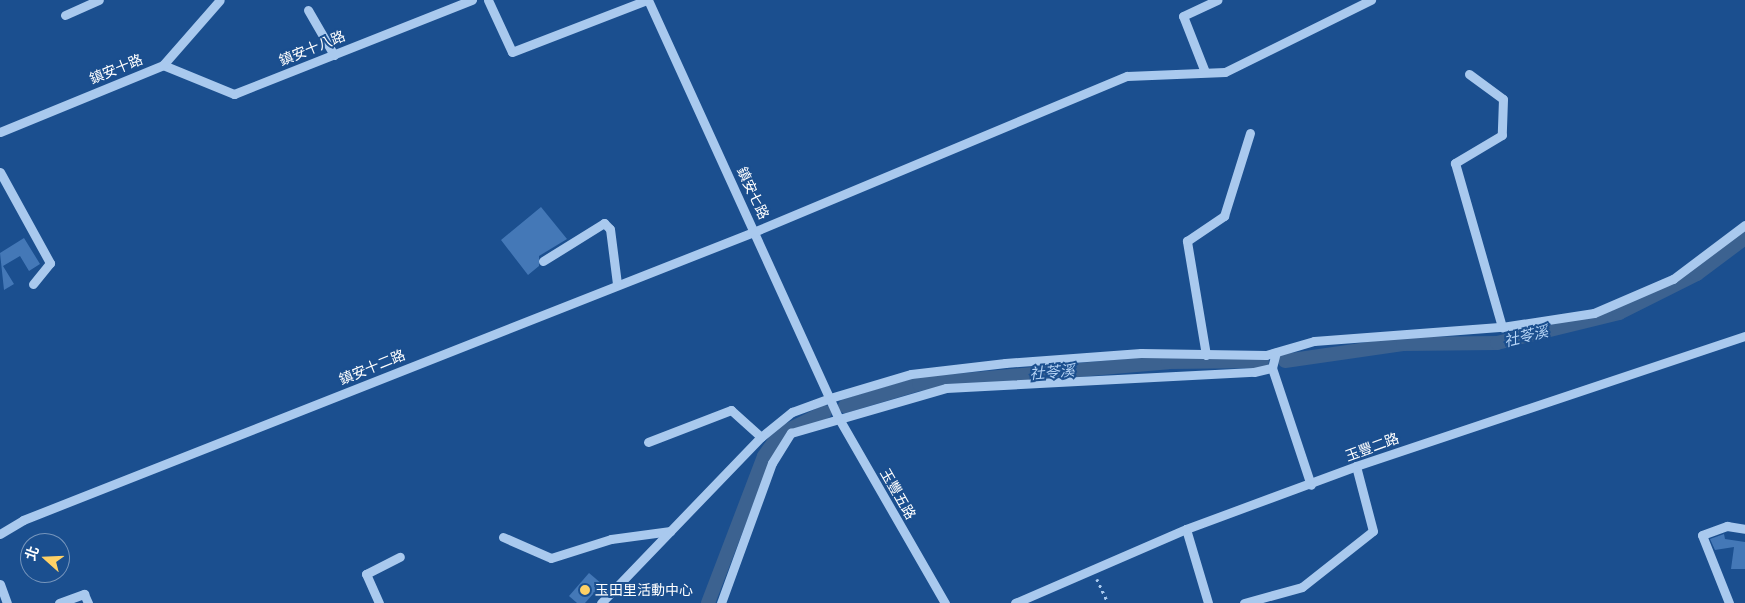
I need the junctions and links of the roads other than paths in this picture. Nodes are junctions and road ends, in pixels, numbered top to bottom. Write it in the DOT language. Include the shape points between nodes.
graph roads {
  1 [pos="99,0"];
  2 [pos="220,0"];
  3 [pos="472,0"];
  4 [pos="488,0"];
  5 [pos="647,0"];
  6 [pos="1217,0"];
  7 [pos="1371,0"];
  8 [pos="308,10"];
  9 [pos="65,15"];
  10 [pos="334,54"];
  11 [pos="163,65"];
  12 [pos="1205,72"];
  13 [pos="1469,74"];
  14 [pos="0,132"];
  15 [pos="1250,133"];
  16 [pos="0,172"];
  17 [pos="1745,225"];
  18 [pos="756,231"];
  19 [pos="543,261"];
  20 [pos="33,284"];
  21 [pos="617,284"];
  22 [pos="1502,327"];
  23 [pos="1745,336"];
  24 [pos="1276,352"];
  25 [pos="1206,355"];
  26 [pos="1272,368"];
  27 [pos="830,398"];
  28 [pos="838,417"];
  29 [pos="761,436"];
  30 [pos="648,442"];
  31 [pos="1356,466"];
  32 [pos="1311,485"];
  33 [pos="1186,529"];
  34 [pos="1745,529"];
  35 [pos="670,531"];
  36 [pos="0,534"];
  37 [pos="503,537"];
  38 [pos="400,556"];
  39 [pos="0,584"];
  40 [pos="7,603"];
  41 [pos="58,603"];
  42 [pos="88,603"];
  43 [pos="379,603"];
  44 [pos="601,603"];
  45 [pos="721,603"];
  46 [pos="945,603"];
  47 [pos="1015,603"];
  48 [pos="1208,603"];
  49 [pos="1244,603"];
  50 [pos="1729,603"];
  1 -- 9 [label="street"];
  2 -- 11 [label="street, 鎮安十路"];
  3 -- 10 [label="street, 鎮安十八路"];
  4 -- 5 [label="street" via="512,52"];
  5 -- 18 [label="street, 鎮安七路"];
  6 -- 12 [label="street" via="1183,16"];
  7 -- 12 [label="street, 鎮安十二路" via="1225,72"];
  8 -- 10 [label="street"];
  10 -- 11 [label="street, 鎮安十八路" via="234,94"];
  11 -- 14 [label="street, 鎮安十路"];
  12 -- 18 [label="street, 鎮安十二路" via="1127,76"];
  13 -- 22 [label="street" via="1503,99 1502,135 1455,163"];
  15 -- 25 [label="street" via="1224,216 1187,242"];
  16 -- 20 [label="street" via="50,263"];
  17 -- 22 [label="street" via="1673,279 1594,313"];
  18 -- 21 [label="street, 鎮安十二路"];
  18 -- 27 [label="street, 鎮安七路"];
  19 -- 21 [label="street" via="604,223 610,229"];
  21 -- 36 [label="street, 鎮安十二路" via="23,520"];
  22 -- 24 [label="street" via="1314,340"];
  23 -- 31 [label="street, 玉豐二路"];
  24 -- 25 [label="street" via="1242,357"];
  24 -- 26 [label="street"];
  25 -- 27 [label="street" via="1141,353 1005,363 911,374"];
  26 -- 28 [label="street" via="946,388"];
  26 -- 32 [label="street"];
  27 -- 28 [label="street, 玉豐五路"];
  27 -- 29 [label="street" via="792,412"];
  28 -- 45 [label="street" via="792,433 772,463"];
  28 -- 46 [label="street, 玉豐五路"];
  29 -- 30 [label="street" via="732,410"];
  29 -- 35 [label="street"];
  31 -- 32 [label="street, 玉豐二路"];
  31 -- 49 [label="street" via="1373,531 1302,587"];
  32 -- 33 [label="street, 玉豐二路"];
  33 -- 47 [label="street, 玉豐二路"];
  33 -- 48 [label="street"];
  34 -- 50 [label="street" via="1727,526 1702,535"];
  35 -- 37 [label="street" via="611,539 551,558"];
  35 -- 44 [label="street"];
  38 -- 43 [label="street" via="366,574"];
  39 -- 40 [label="street"];
  41 -- 42 [label="street" via="84,594"];
}
